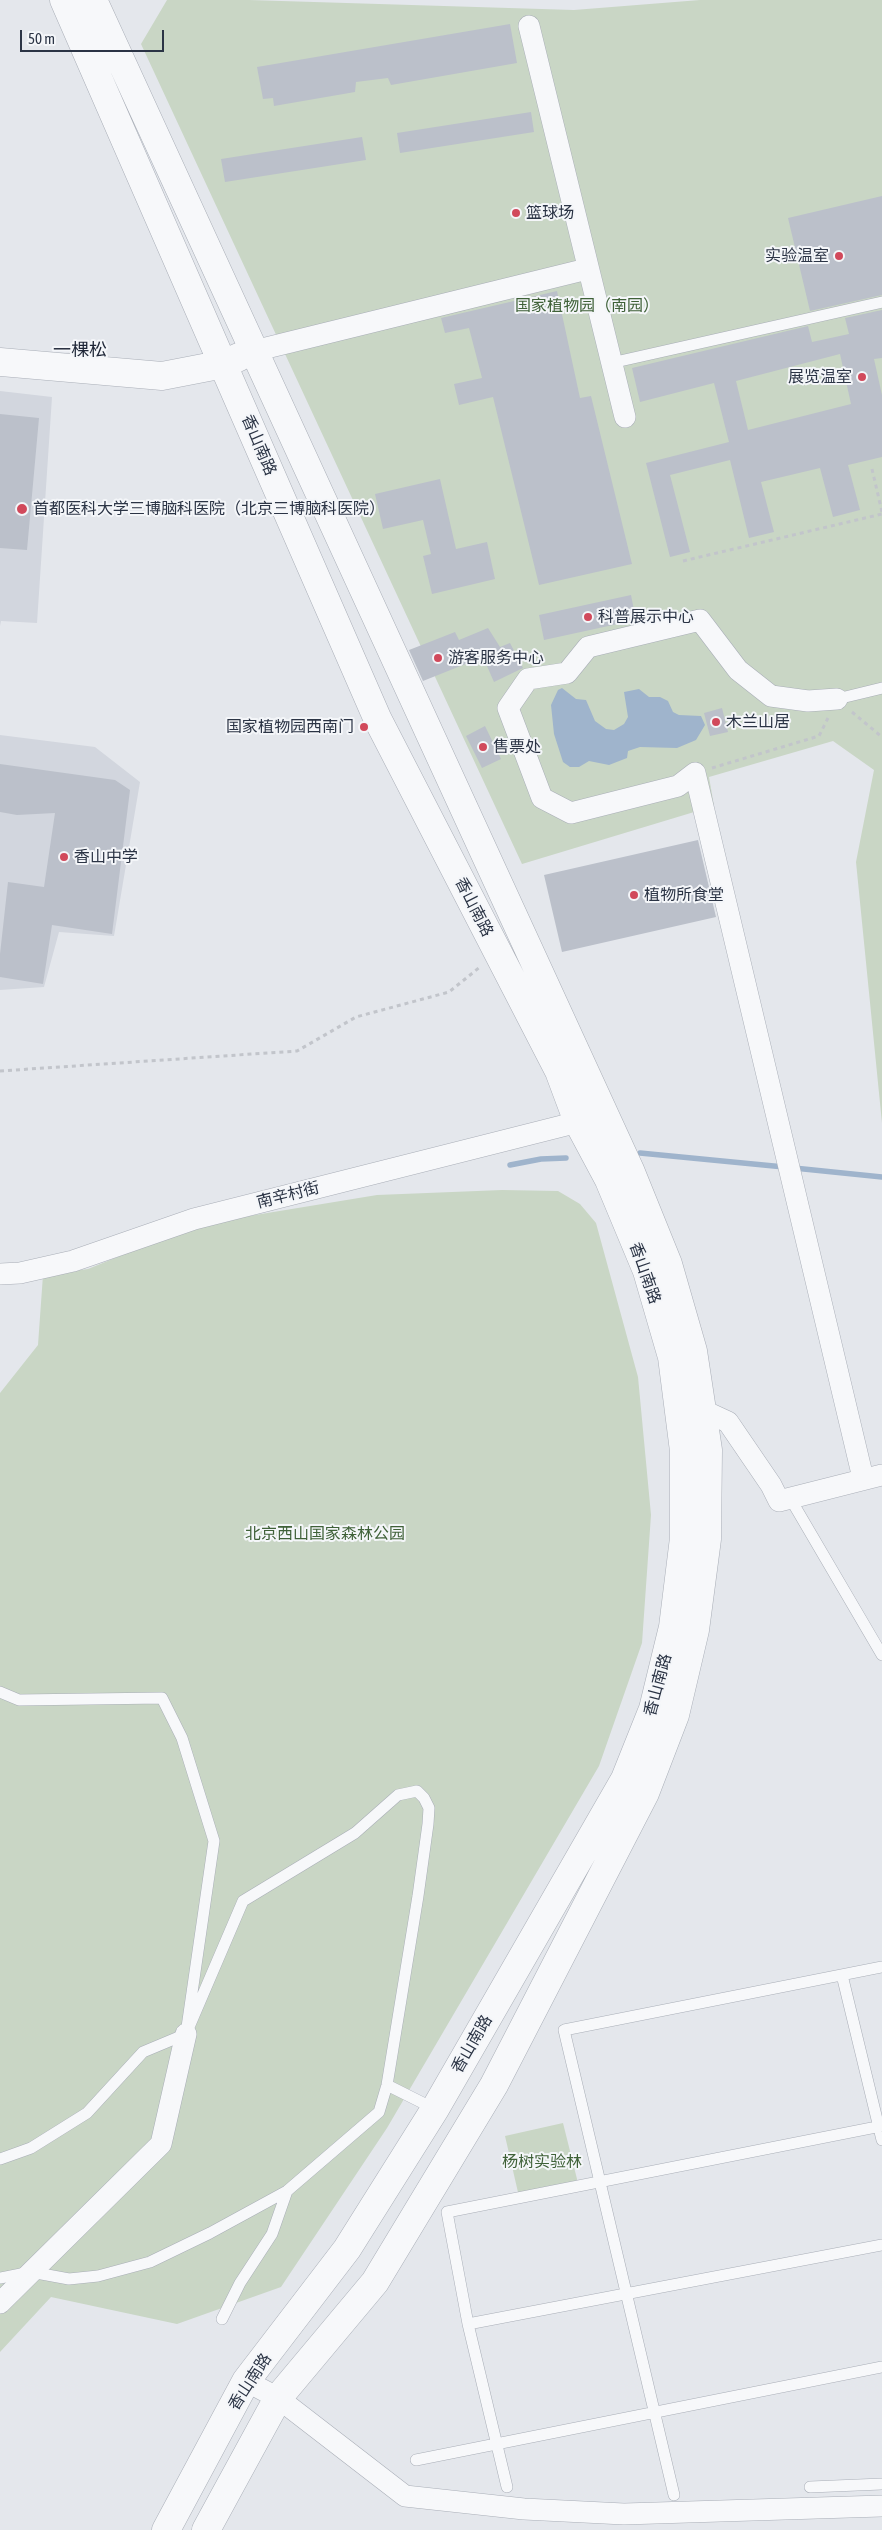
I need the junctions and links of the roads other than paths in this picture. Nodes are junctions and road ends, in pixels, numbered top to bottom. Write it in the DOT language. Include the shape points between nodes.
graph roads {
  1 [pos="64,0"];
  2 [pos="93,0"];
  3 [pos="113,0"];
  4 [pos="529,26"];
  5 [pos="108,36"];
  6 [pos="587,269"];
  7 [pos="882,302"];
  8 [pos="254,351"];
  9 [pos="0,362"];
  10 [pos="611,363"];
  11 [pos="224,364"];
  12 [pos="625,417"];
  13 [pos="882,688"];
  14 [pos="837,699"];
  15 [pos="578,1122"];
  16 [pos="0,1274"];
  17 [pos="702,1410"];
  18 [pos="872,1477"];
  19 [pos="790,1498"];
  20 [pos="882,1655"];
  21 [pos="0,1692"];
  22 [pos="882,1967"];
  23 [pos="842,1975"];
  24 [pos="186,2034"];
  25 [pos="387,2085"];
  26 [pos="435,2109"];
  27 [pos="880,2127"];
  28 [pos="882,2140"];
  29 [pos="0,2159"];
  30 [pos="600,2182"];
  31 [pos="287,2191"];
  32 [pos="882,2245"];
  33 [pos="31,2272"];
  34 [pos="0,2278"];
  35 [pos="627,2293"];
  36 [pos="0,2303"];
  37 [pos="222,2319"];
  38 [pos="468,2324"];
  39 [pos="882,2367"];
  40 [pos="246,2381"];
  41 [pos="278,2398"];
  42 [pos="655,2412"];
  43 [pos="496,2444"];
  44 [pos="416,2460"];
  45 [pos="882,2484"];
  46 [pos="507,2487"];
  47 [pos="810,2487"];
  48 [pos="674,2496"];
  49 [pos="882,2506"];
  50 [pos="166,2530"];
  51 [pos="206,2530"];
  1 -- 11 [label="street, 香山南路"];
  2 -- 5 [label="street, 香山南路"];
  3 -- 5 [label="street" via="106,18"];
  4 -- 6 [label="street"];
  5 -- 8 [label="street, 香山南路"];
  6 -- 8 [label="street"];
  6 -- 10 [label="street"];
  7 -- 10 [label="lane"];
  8 -- 11 [label="street"];
  8 -- 17 [label="street, 香山南路" via="630,1170 668,1264 693,1351"];
  9 -- 11 [label="street" via="162,376"];
  10 -- 12 [label="street"];
  11 -- 15 [label="street, 香山南路" via="378,720 559,1071"];
  13 -- 14 [label="lane"];
  14 -- 18 [label="street" via="808,701 771,696 738,670 700,620 588,647 567,673 528,680 508,708 542,798 572,813 678,786 695,773 784,1154"];
  15 -- 16 [label="street, 南辛村街" via="194,1219 73,1261 20,1273"];
  15 -- 26 [label="street, 香山南路" via="609,1180 647,1272 672,1357 684,1452 684,1538 673,1627 653,1708 625,1779"];
  17 -- 19 [label="street" via="728,1422 779,1501"];
  17 -- 41 [label="street, 香山南路" via="708,1450 706,1539 694,1630 675,1715 645,1793 494,2085 380,2273"];
  18 -- 19 [label="street"];
  19 -- 20 [label="lane"];
  21 -- 24 [label="lane" via="20,1700 162,1698 182,1738 214,1841"];
  22 -- 23 [label="lane"];
  23 -- 27 [label="lane"];
  23 -- 30 [label="lane" via="564,2030"];
  24 -- 25 [label="lane" via="243,1901 355,1833 398,1796 417,1791 428,1808 428,1824"];
  24 -- 29 [label="lane" via="143,2052 87,2113 30,2148"];
  24 -- 33 [label="street" via="161,2144"];
  25 -- 26 [label="lane"];
  25 -- 31 [label="lane" via="379,2112"];
  26 -- 40 [label="street, 香山南路" via="347,2250"];
  27 -- 28 [label="lane"];
  27 -- 30 [label="lane"];
  30 -- 35 [label="lane"];
  30 -- 38 [label="lane" via="447,2212"];
  31 -- 33 [label="lane" via="150,2262 98,2276 69,2278"];
  31 -- 37 [label="lane" via="272,2234 240,2283"];
  32 -- 35 [label="lane"];
  33 -- 34 [label="lane"];
  33 -- 36 [label="street"];
  35 -- 38 [label="lane"];
  35 -- 42 [label="lane"];
  38 -- 43 [label="lane"];
  39 -- 42 [label="lane"];
  40 -- 41 [label="street"];
  40 -- 50 [label="street, 香山南路"];
  41 -- 49 [label="street" via="405,2496 524,2509 624,2514"];
  41 -- 51 [label="street, 香山南路"];
  42 -- 43 [label="lane"];
  42 -- 48 [label="lane"];
  43 -- 44 [label="lane"];
  43 -- 46 [label="lane"];
  45 -- 47 [label="lane"];
}
